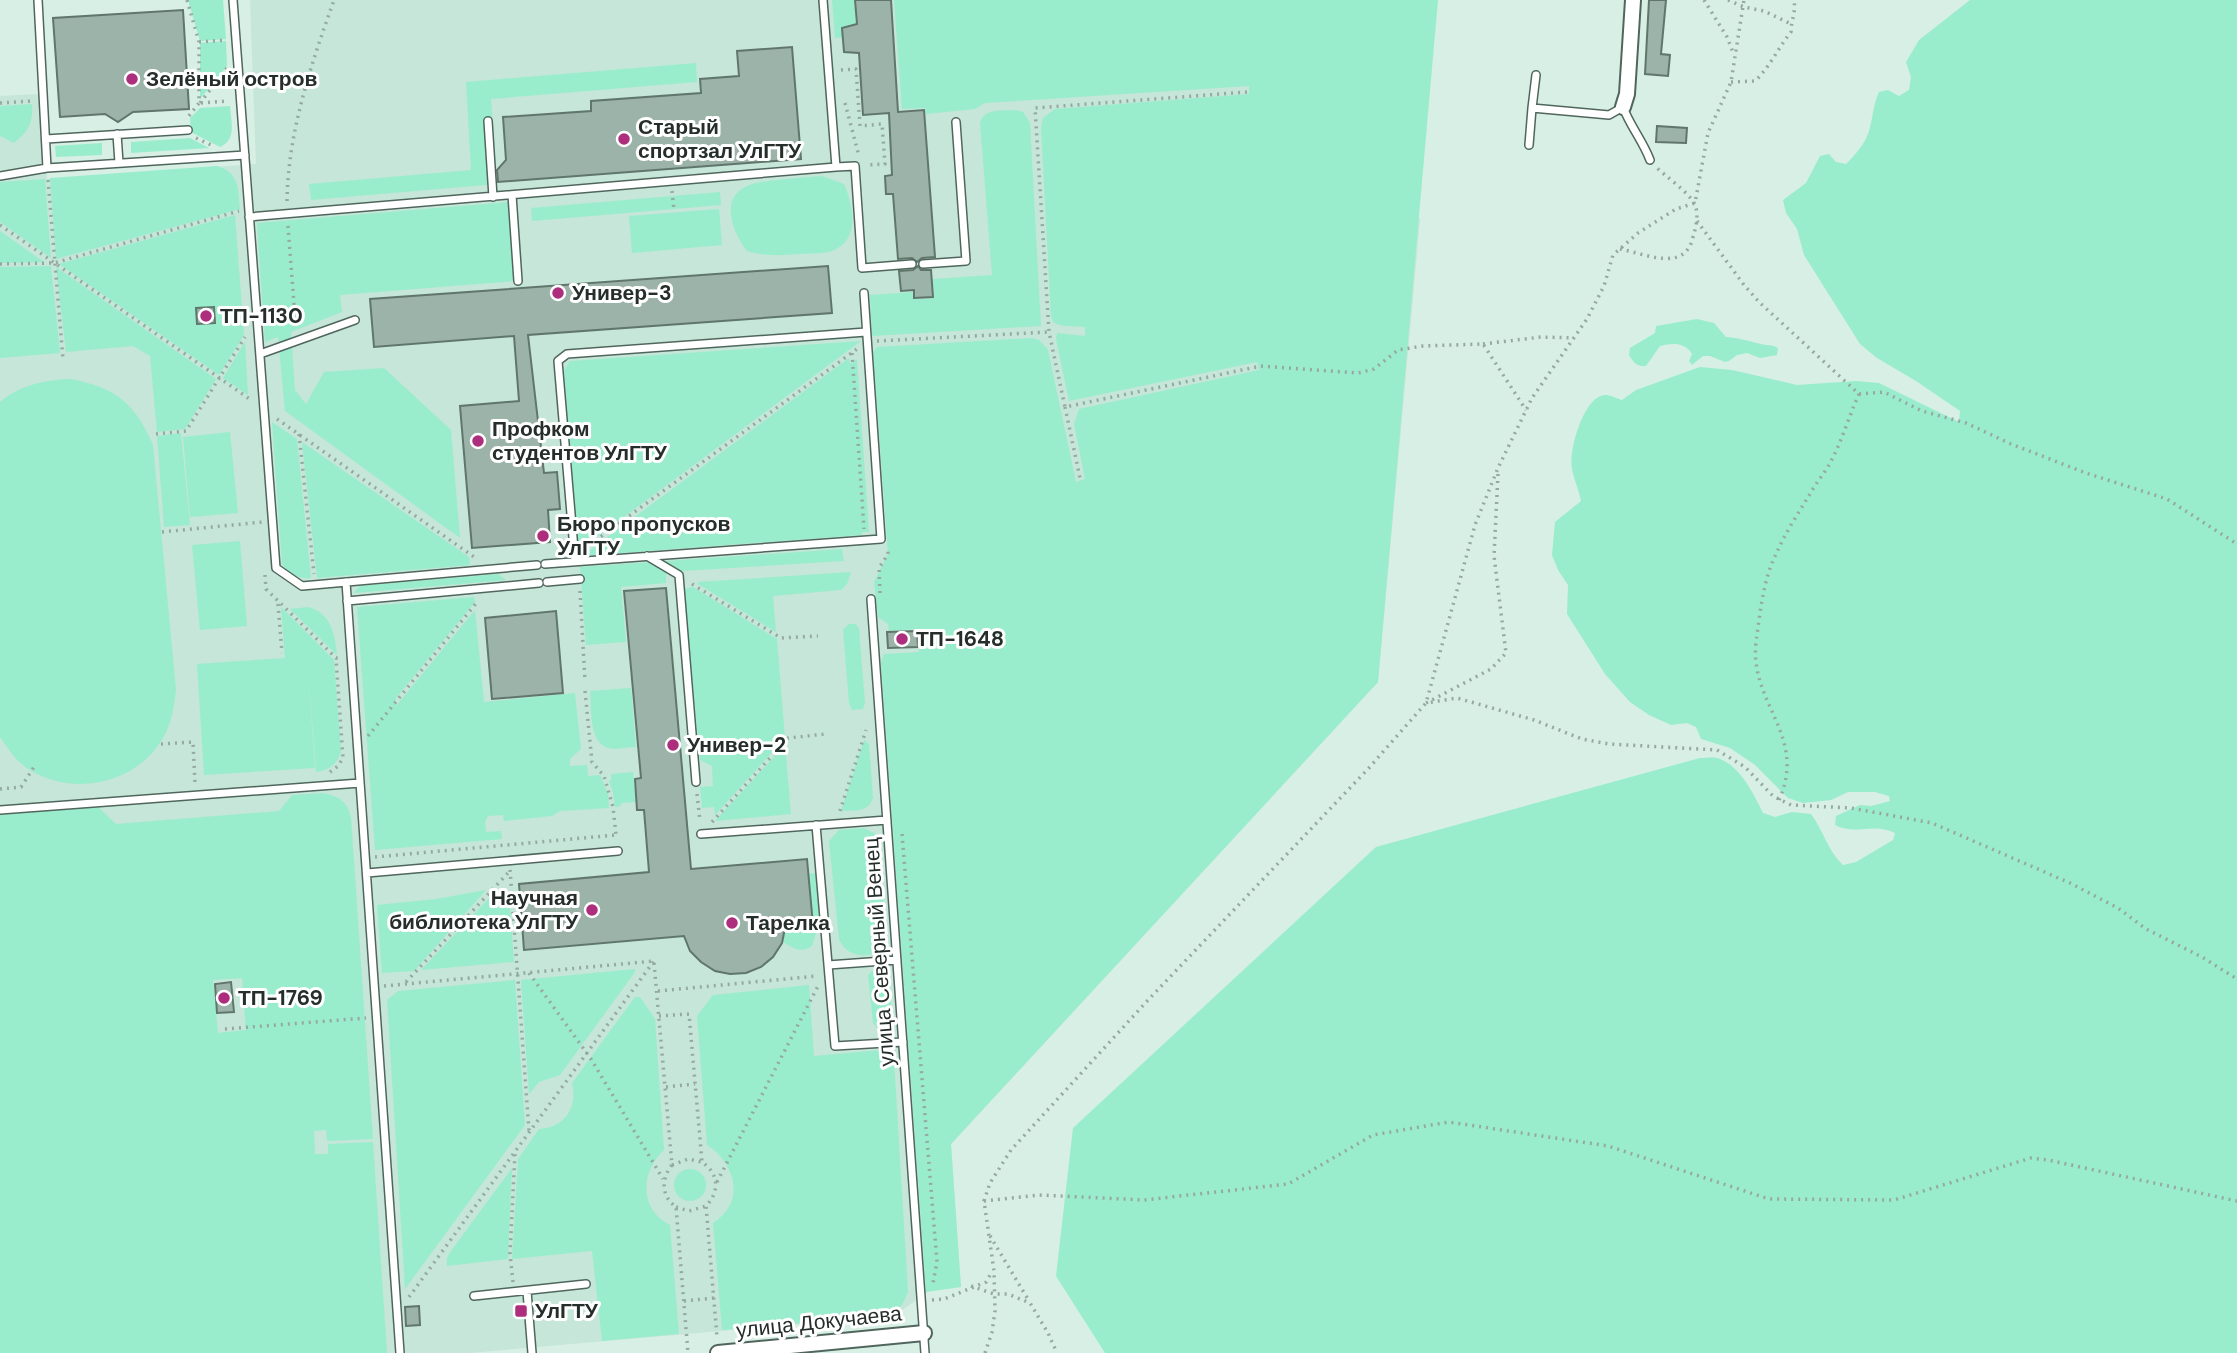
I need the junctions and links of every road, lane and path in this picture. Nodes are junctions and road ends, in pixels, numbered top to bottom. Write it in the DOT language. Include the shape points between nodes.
graph roads {
  1 [pos="38,0"];
  2 [pos="187,0"];
  3 [pos="233,0"];
  4 [pos="334,0"];
  5 [pos="823,0"];
  6 [pos="1633,0"];
  7 [pos="1704,0"];
  8 [pos="1728,0"];
  9 [pos="1744,0"];
  10 [pos="1794,0"];
  11 [pos="1744,7"];
  12 [pos="1791,24"];
  13 [pos="236,39"];
  14 [pos="199,42"];
  15 [pos="237,55"];
  16 [pos="1734,57"];
  17 [pos="829,71"];
  18 [pos="1536,75"];
  19 [pos="1731,82"];
  20 [pos="1247,92"];
  21 [pos="43,101"];
  22 [pos="241,101"];
  23 [pos="0,103"];
  24 [pos="200,103"];
  25 [pos="1623,107"];
  26 [pos="1532,108"];
  27 [pos="488,121"];
  28 [pos="956,122"];
  29 [pos="188,130"];
  30 [pos="117,135"];
  31 [pos="46,139"];
  32 [pos="1529,145"];
  33 [pos="245,155"];
  34 [pos="1650,160"];
  35 [pos="119,163"];
  36 [pos="855,166"];
  37 [pos="836,167"];
  38 [pos="47,168"];
  39 [pos="0,176"];
  40 [pos="671,181"];
  41 [pos="512,195"];
  42 [pos="493,197"];
  43 [pos="1695,203"];
  44 [pos="249,209"];
  45 [pos="674,211"];
  46 [pos="287,214"];
  47 [pos="249,218"];
  48 [pos="1697,220"];
  49 [pos="0,225"];
  50 [pos="1618,249"];
  51 [pos="54,263"];
  52 [pos="0,264"];
  53 [pos="912,264"];
  54 [pos="923,264"];
  55 [pos="518,281"];
  56 [pos="864,293"];
  57 [pos="355,320"];
  58 [pos="866,332"];
  59 [pos="1049,332"];
  60 [pos="258,333"];
  61 [pos="1574,338"];
  62 [pos="296,341"];
  63 [pos="867,341"];
  64 [pos="1483,344"];
  65 [pos="260,354"];
  66 [pos="63,359"];
  67 [pos="220,379"];
  68 [pos="1859,394"];
  69 [pos="1065,407"];
  70 [pos="264,409"];
  71 [pos="1526,410"];
  72 [pos="299,434"];
  73 [pos="156,435"];
  74 [pos="1498,468"];
  75 [pos="1080,478"];
  76 [pos="272,521"];
  77 [pos="162,532"];
  78 [pos="865,541"];
  79 [pos="2237,544"];
  80 [pos="888,554"];
  81 [pos="647,556"];
  82 [pos="575,561"];
  83 [pos="492,569"];
  84 [pos="678,575"];
  85 [pos="580,579"];
  86 [pos="346,582"];
  87 [pos="315,585"];
  88 [pos="488,588"];
  89 [pos="871,599"];
  90 [pos="347,601"];
  91 [pos="278,602"];
  92 [pos="881,604"];
  93 [pos="818,636"];
  94 [pos="282,653"];
  95 [pos="336,659"];
  96 [pos="585,681"];
  97 [pos="586,691"];
  98 [pos="1426,703"];
  99 [pos="866,730"];
  100 [pos="825,734"];
  101 [pos="161,744"];
  102 [pos="358,748"];
  103 [pos="343,749"];
  104 [pos="34,767"];
  105 [pos="324,774"];
  106 [pos="696,782"];
  107 [pos="208,783"];
  108 [pos="360,783"];
  109 [pos="0,789"];
  110 [pos="1779,800"];
  111 [pos="0,810"];
  112 [pos="887,820"];
  113 [pos="901,822"];
  114 [pos="836,824"];
  115 [pos="816,825"];
  116 [pos="701,834"];
  117 [pos="616,835"];
  118 [pos="618,851"];
  119 [pos="373,857"];
  120 [pos="509,861"];
  121 [pos="510,871"];
  122 [pos="367,873"];
  123 [pos="897,960"];
  124 [pos="654,961"];
  125 [pos="828,965"];
  126 [pos="529,973"];
  127 [pos="517,974"];
  128 [pos="2237,979"];
  129 [pos="404,984"];
  130 [pos="375,986"];
  131 [pos="657,992"];
  132 [pos="659,1016"];
  133 [pos="377,1017"];
  134 [pos="225,1029"];
  135 [pos="903,1042"];
  136 [pos="587,1053"];
  137 [pos="695,1084"];
  138 [pos="666,1087"];
  139 [pos="529,1133"];
  140 [pos="515,1151"];
  141 [pos="702,1162"];
  142 [pos="672,1165"];
  143 [pos="664,1180"];
  144 [pos="716,1184"];
  145 [pos="984,1201"];
  146 [pos="2237,1201"];
  147 [pos="706,1206"];
  148 [pos="676,1207"];
  149 [pos="988,1233"];
  150 [pos="994,1271"];
  151 [pos="586,1284"];
  152 [pos="971,1286"];
  153 [pos="527,1291"];
  154 [pos="920,1291"];
  155 [pos="514,1292"];
  156 [pos="994,1294"];
  157 [pos="474,1296"];
  158 [pos="715,1298"];
  159 [pos="684,1301"];
  160 [pos="922,1302"];
  161 [pos="1030,1303"];
  162 [pos="397,1304"];
  163 [pos="924,1333"];
  164 [pos="400,1353"];
  165 [pos="532,1353"];
  166 [pos="688,1353"];
  167 [pos="718,1353"];
  168 [pos="925,1353"];
  169 [pos="985,1353"];
  170 [pos="1057,1353"];
  1 -- 21 [label="lane"];
  2 -- 14 [label="path"];
  3 -- 13 [label="lane"];
  4 -- 46 [label="path" via="308,73 288,170"];
  5 -- 17 [label="lane"];
  6 -- 25 [label="street"];
  7 -- 16 [label="path"];
  8 -- 11 [label="path"];
  9 -- 11 [label="path"];
  10 -- 12 [label="path" via="1796,13"];
  11 -- 12 [label="path" via="1764,10"];
  11 -- 16 [label="path"];
  12 -- 19 [label="path" via="1791,32 1768,69 1755,81"];
  13 -- 14 [label="path"];
  13 -- 15 [label="lane"];
  14 -- 24 [label="path"];
  15 -- 22 [label="lane"];
  15 -- 24 [label="path"];
  16 -- 19 [label="path"];
  17 -- 36 [label="path" via="856,69 860,126 882,124 885,164"];
  17 -- 37 [label="lane"];
  18 -- 26 [label="lane"];
  19 -- 43 [label="path" via="1708,133"];
  20 -- 59 [label="path" via="1035,108"];
  21 -- 23 [label="path"];
  21 -- 31 [label="lane"];
  22 -- 24 [label="path"];
  22 -- 33 [label="lane"];
  24 -- 29 [label="path" via="188,117"];
  25 -- 26 [label="lane" via="1609,115"];
  25 -- 34 [label="lane"];
  26 -- 32 [label="lane"];
  27 -- 42 [label="lane"];
  28 -- 54 [label="lane" via="966,261"];
  29 -- 30 [label="lane"];
  30 -- 31 [label="lane"];
  30 -- 35 [label="lane"];
  31 -- 38 [label="lane"];
  33 -- 35 [label="lane"];
  33 -- 44 [label="lane"];
  34 -- 43 [label="path"];
  35 -- 38 [label="lane"];
  36 -- 37 [label="lane"];
  36 -- 53 [label="lane" via="862,268"];
  37 -- 40 [label="lane"];
  38 -- 39 [label="lane"];
  38 -- 51 [label="path"];
  40 -- 41 [label="lane"];
  40 -- 45 [label="path"];
  41 -- 42 [label="lane"];
  41 -- 55 [label="lane"];
  42 -- 46 [label="lane"];
  43 -- 48 [label="path"];
  43 -- 50 [label="path" via="1676,209"];
  44 -- 47 [label="lane"];
  44 -- 51 [label="path"];
  46 -- 47 [label="lane"];
  46 -- 62 [label="path"];
  47 -- 60 [label="lane"];
  48 -- 50 [label="path" via="1685,256 1672,259"];
  48 -- 68 [label="path" via="1752,294"];
  49 -- 51 [label="path"];
  50 -- 61 [label="path" via="1604,286"];
  51 -- 52 [label="path"];
  51 -- 66 [label="path"];
  51 -- 67 [label="path"];
  56 -- 58 [label="lane"];
  57 -- 62 [label="lane"];
  58 -- 63 [label="lane"];
  58 -- 82 [label="lane" via="567,354 558,361"];
  59 -- 63 [label="path"];
  59 -- 69 [label="path"];
  60 -- 65 [label="lane"];
  60 -- 67 [label="path" via="248,334"];
  61 -- 64 [label="path"];
  61 -- 71 [label="path"];
  62 -- 65 [label="lane"];
  63 -- 78 [label="lane" via="881,539"];
  64 -- 69 [label="path" via="1398,350 1374,369 1358,373 1261,366"];
  64 -- 71 [label="path"];
  65 -- 70 [label="lane"];
  67 -- 70 [label="path"];
  67 -- 73 [label="path" via="186,431"];
  68 -- 79 [label="path" via="1884,392 2085,473 2167,499"];
  68 -- 110 [label="path" via="1831,462 1775,556 1766,586 1756,673 1786,743 1789,763"];
  69 -- 75 [label="path"];
  70 -- 72 [label="path"];
  70 -- 76 [label="lane"];
  71 -- 74 [label="path"];
  72 -- 83 [label="path"];
  72 -- 87 [label="path"];
  74 -- 98 [label="path" via="1472,536"];
  74 -- 98 [label="path" via="1494,556 1506,653 1491,669"];
  76 -- 77 [label="path"];
  76 -- 87 [label="lane" via="276,568 302,586"];
  78 -- 81 [label="lane"];
  78 -- 82 [label="path" via="852,353 580,552"];
  80 -- 92 [label="path" via="879,568"];
  81 -- 82 [label="lane"];
  81 -- 84 [label="lane"];
  82 -- 83 [label="lane"];
  83 -- 86 [label="lane"];
  84 -- 93 [label="path" via="781,638"];
  84 -- 106 [label="lane"];
  85 -- 88 [label="lane"];
  85 -- 96 [label="path"];
  86 -- 87 [label="lane"];
  86 -- 90 [label="lane"];
  88 -- 90 [label="lane"];
  88 -- 102 [label="path"];
  89 -- 112 [label="lane, улица Северный Венец"];
  90 -- 102 [label="lane"];
  91 -- 94 [label="path"];
  95 -- 103 [label="path"];
  97 -- 117 [label="path" via="592,762 604,776"];
  98 -- 110 [label="path" via="1457,698 1609,744 1717,750 1745,767"];
  98 -- 145 [label="path" via="1035,1122 1011,1150"];
  99 -- 114 [label="path"];
  100 -- 116 [label="path" via="788,738"];
  101 -- 107 [label="path" via="192,743 195,784"];
  102 -- 103 [label="path"];
  102 -- 108 [label="lane"];
  103 -- 105 [label="path" via="338,766"];
  104 -- 109 [label="path" via="21,787"];
  106 -- 116 [label="path"];
  108 -- 111 [label="lane"];
  108 -- 122 [label="lane"];
  110 -- 128 [label="path" via="1932,823 2070,883"];
  112 -- 114 [label="lane"];
  112 -- 123 [label="lane, улица Северный Венец"];
  113 -- 154 [label="path" via="937,1262 930,1288"];
  114 -- 115 [label="lane"];
  115 -- 116 [label="lane"];
  115 -- 125 [label="lane"];
  117 -- 118 [label="path"];
  117 -- 119 [label="path"];
  118 -- 120 [label="lane"];
  120 -- 121 [label="path"];
  120 -- 122 [label="lane"];
  121 -- 127 [label="path"];
  121 -- 129 [label="path"];
  122 -- 130 [label="lane"];
  123 -- 125 [label="lane"];
  123 -- 135 [label="lane, улица Северный Венец"];
  124 -- 126 [label="path"];
  124 -- 131 [label="path"];
  124 -- 136 [label="path"];
  125 -- 135 [label="lane" via="835,1046"];
  126 -- 127 [label="path"];
  126 -- 136 [label="path"];
  127 -- 129 [label="path"];
  127 -- 139 [label="path"];
  129 -- 130 [label="path"];
  130 -- 133 [label="lane"];
  131 -- 132 [label="path"];
  131 -- 144 [label="path" via="823,976"];
  132 -- 137 [label="path" via="689,1014"];
  132 -- 138 [label="path"];
  133 -- 134 [label="path"];
  133 -- 162 [label="lane"];
  135 -- 154 [label="lane, улица Северный Венец"];
  136 -- 139 [label="path"];
  136 -- 143 [label="path"];
  137 -- 138 [label="path"];
  137 -- 141 [label="path"];
  138 -- 142 [label="path"];
  139 -- 140 [label="path"];
  140 -- 155 [label="path" via="510,1254"];
  140 -- 162 [label="path" via="404,1304"];
  141 -- 142 [label="path" via="688,1158"];
  141 -- 144 [label="path" via="710,1168"];
  142 -- 143 [label="path"];
  143 -- 148 [label="path" via="667,1198"];
  144 -- 147 [label="path"];
  145 -- 146 [label="path" via="1039,1195 1144,1200 1288,1184 1373,1135 1449,1122 1608,1146 1769,1199 1894,1200 2031,1158"];
  145 -- 149 [label="path"];
  147 -- 148 [label="path" via="690,1212"];
  147 -- 158 [label="path"];
  148 -- 159 [label="path"];
  149 -- 150 [label="path"];
  149 -- 161 [label="path"];
  150 -- 152 [label="path" via="986,1282"];
  150 -- 156 [label="path"];
  151 -- 153 [label="lane"];
  152 -- 156 [label="path"];
  152 -- 160 [label="path" via="944,1299"];
  153 -- 155 [label="lane"];
  153 -- 165 [label="lane"];
  154 -- 160 [label="lane, улица Северный Венец"];
  155 -- 157 [label="lane"];
  156 -- 161 [label="path"];
  156 -- 169 [label="path" via="992,1332"];
  158 -- 159 [label="path"];
  158 -- 167 [label="path"];
  159 -- 166 [label="path"];
  160 -- 163 [label="lane, улица Северный Венец"];
  161 -- 170 [label="path"];
  162 -- 164 [label="lane"];
  163 -- 167 [label="street, улица Докучаева"];
  163 -- 168 [label="lane, улица Северный Венец"];
}
